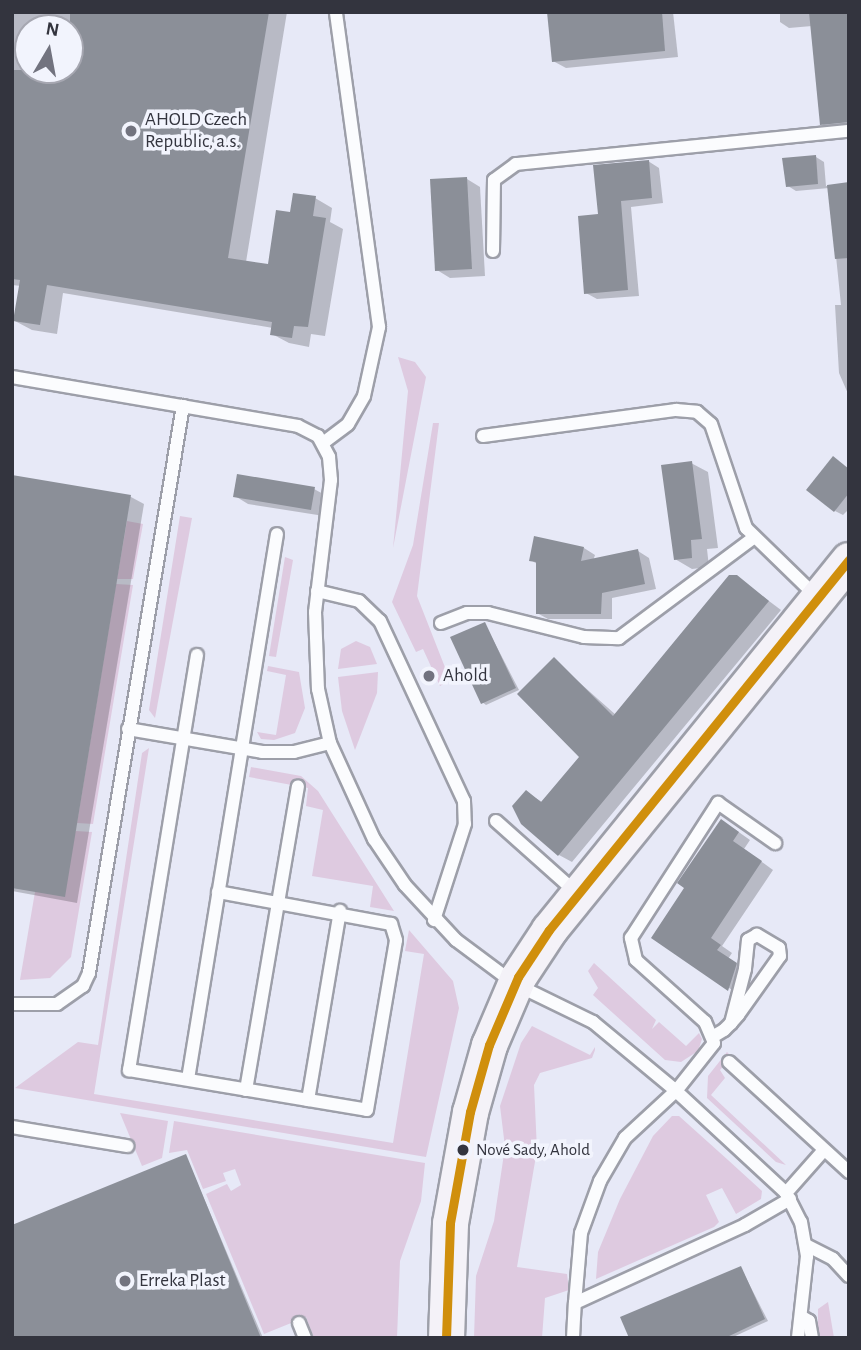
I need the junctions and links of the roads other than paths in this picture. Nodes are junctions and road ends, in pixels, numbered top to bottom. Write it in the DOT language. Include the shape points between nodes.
graph roads {
  1 [pos="337,12"];
  2 [pos="849,131"];
  3 [pos="493,251"];
  4 [pos="12,377"];
  5 [pos="183,406"];
  6 [pos="483,436"];
  7 [pos="323,443"];
  8 [pos="276,534"];
  9 [pos="752,538"];
  10 [pos="849,561"];
  11 [pos="317,591"];
  12 [pos="818,598"];
  13 [pos="441,623"];
  14 [pos="197,655"];
  15 [pos="128,729"];
  16 [pos="183,739"];
  17 [pos="330,743"];
  18 [pos="242,749"];
  19 [pos="298,786"];
  20 [pos="496,821"];
  21 [pos="775,843"];
  22 [pos="218,892"];
  23 [pos="578,894"];
  24 [pos="277,901"];
  25 [pos="340,911"];
  26 [pos="434,920"];
  27 [pos="515,984"];
  28 [pos="12,1004"];
  29 [pos="731,1023"];
  30 [pos="714,1036"];
  31 [pos="729,1062"];
  32 [pos="188,1079"];
  33 [pos="246,1090"];
  34 [pos="676,1091"];
  35 [pos="308,1100"];
  36 [pos="12,1127"];
  37 [pos="127,1146"];
  38 [pos="824,1150"];
  39 [pos="849,1172"];
  40 [pos="788,1196"];
  41 [pos="806,1245"];
  42 [pos="849,1276"];
  43 [pos="575,1303"];
  44 [pos="802,1317"];
  45 [pos="299,1323"];
  46 [pos="305,1338"];
  47 [pos="446,1338"];
  48 [pos="573,1338"];
  49 [pos="798,1338"];
  50 [pos="812,1338"];
  1 -- 7 [label="lane" via="379,327 364,396 348,424"];
  2 -- 3 [label="lane" via="516,164 494,180"];
  4 -- 5 [label="lane"];
  5 -- 7 [label="lane" via="298,426"];
  5 -- 15 [label="lane"];
  6 -- 9 [label="lane" via="676,410 697,412 711,424 740,516"];
  7 -- 11 [label="lane" via="331,480"];
  8 -- 18 [label="lane"];
  9 -- 12 [label="lane"];
  9 -- 13 [label="lane" via="619,638 584,637 488,613 467,613"];
  10 -- 12 [label="main road"];
  11 -- 17 [label="lane" via="316,669"];
  11 -- 26 [label="lane" via="359,601 380,621 464,801 465,824"];
  12 -- 23 [label="main road"];
  14 -- 16 [label="lane"];
  15 -- 16 [label="lane"];
  15 -- 28 [label="lane" via="89,973 83,986 57,1004"];
  16 -- 18 [label="lane"];
  16 -- 32 [label="lane" via="129,1070"];
  17 -- 18 [label="lane" via="294,752"];
  17 -- 26 [label="lane" via="374,839"];
  18 -- 22 [label="lane"];
  19 -- 24 [label="lane"];
  20 -- 23 [label="lane"];
  21 -- 30 [label="lane" via="718,803 631,938 636,960 705,1022"];
  22 -- 24 [label="lane"];
  22 -- 32 [label="lane"];
  23 -- 27 [label="main road"];
  24 -- 25 [label="lane"];
  24 -- 33 [label="lane"];
  25 -- 35 [label="lane"];
  25 -- 35 [label="lane" via="387,921 396,940 368,1110"];
  26 -- 27 [label="lane"];
  27 -- 34 [label="lane" via="593,1022"];
  27 -- 47 [label="main road" via="489,1045 470,1112 450,1223"];
  29 -- 29 [label="lane" via="780,956 779,948 757,935 748,940 746,969"];
  29 -- 30 [label="lane"];
  30 -- 34 [label="lane" via="711,1051"];
  31 -- 38 [label="lane"];
  32 -- 33 [label="lane"];
  33 -- 35 [label="lane"];
  34 -- 40 [label="lane"];
  34 -- 43 [label="lane" via="625,1138 600,1181 581,1233"];
  36 -- 37 [label="lane"];
  38 -- 39 [label="lane"];
  38 -- 40 [label="lane"];
  40 -- 41 [label="lane"];
  40 -- 43 [label="lane" via="745,1225"];
  41 -- 42 [label="lane" via="833,1259"];
  41 -- 44 [label="lane"];
  43 -- 48 [label="lane"];
  44 -- 49 [label="lane"];
  44 -- 50 [label="lane" via="809,1321"];
  45 -- 46 [label="lane"];
}
